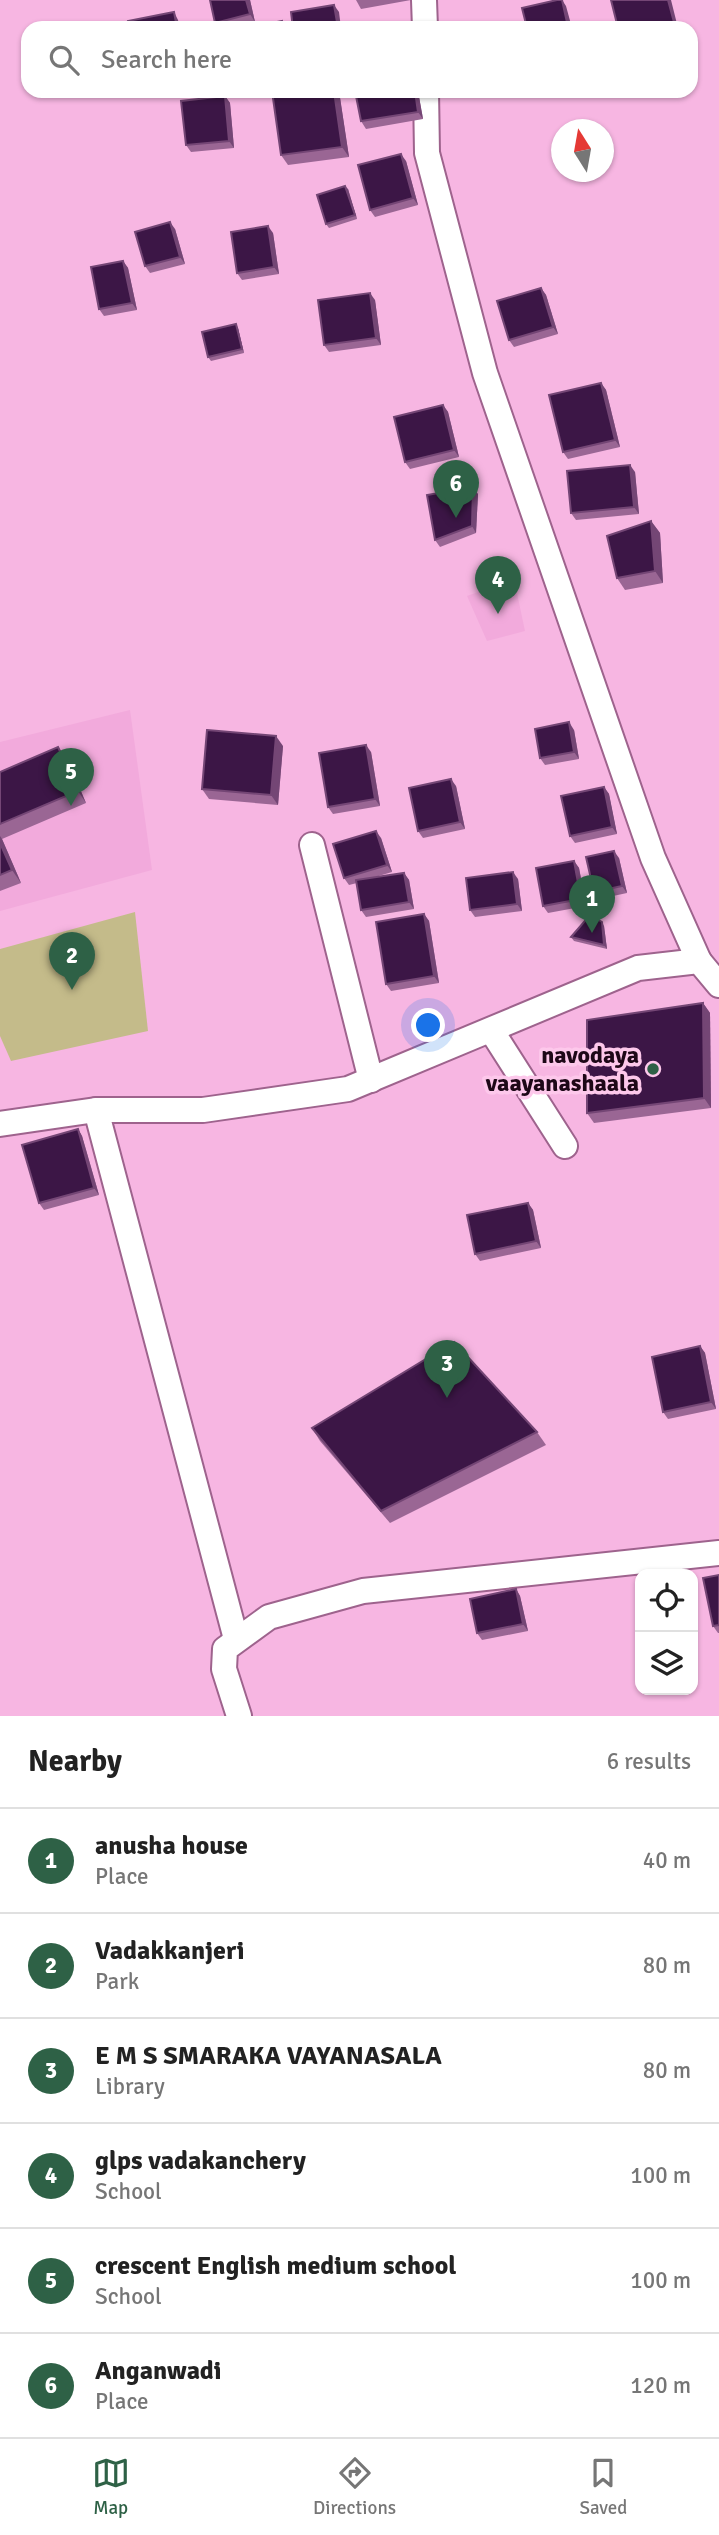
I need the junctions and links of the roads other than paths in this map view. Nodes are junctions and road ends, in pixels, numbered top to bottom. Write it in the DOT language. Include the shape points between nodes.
graph roads {
  1 [pos="424,0"];
  2 [pos="425,21"];
  3 [pos="426,98"];
  4 [pos="312,845"];
  5 [pos="699,961"];
  6 [pos="719,985"];
  7 [pos="491,1030"];
  8 [pos="371,1080"];
  9 [pos="96,1110"];
  10 [pos="0,1124"];
  11 [pos="565,1146"];
  12 [pos="719,1553"];
  13 [pos="236,1639"];
  14 [pos="239,1716"];
  1 -- 2 [label="street"];
  3 -- 5 [label="street" via="427,153 485,373 653,858"];
  4 -- 8 [label="street"];
  5 -- 6 [label="street"];
  5 -- 7 [label="street" via="638,968"];
  7 -- 8 [label="street"];
  7 -- 11 [label="street"];
  8 -- 9 [label="street" via="348,1089 203,1110"];
  9 -- 10 [label="street"];
  9 -- 13 [label="street"];
  12 -- 13 [label="street" via="363,1591 269,1617"];
  13 -- 14 [label="street" via="225,1649 224,1669"];
}
